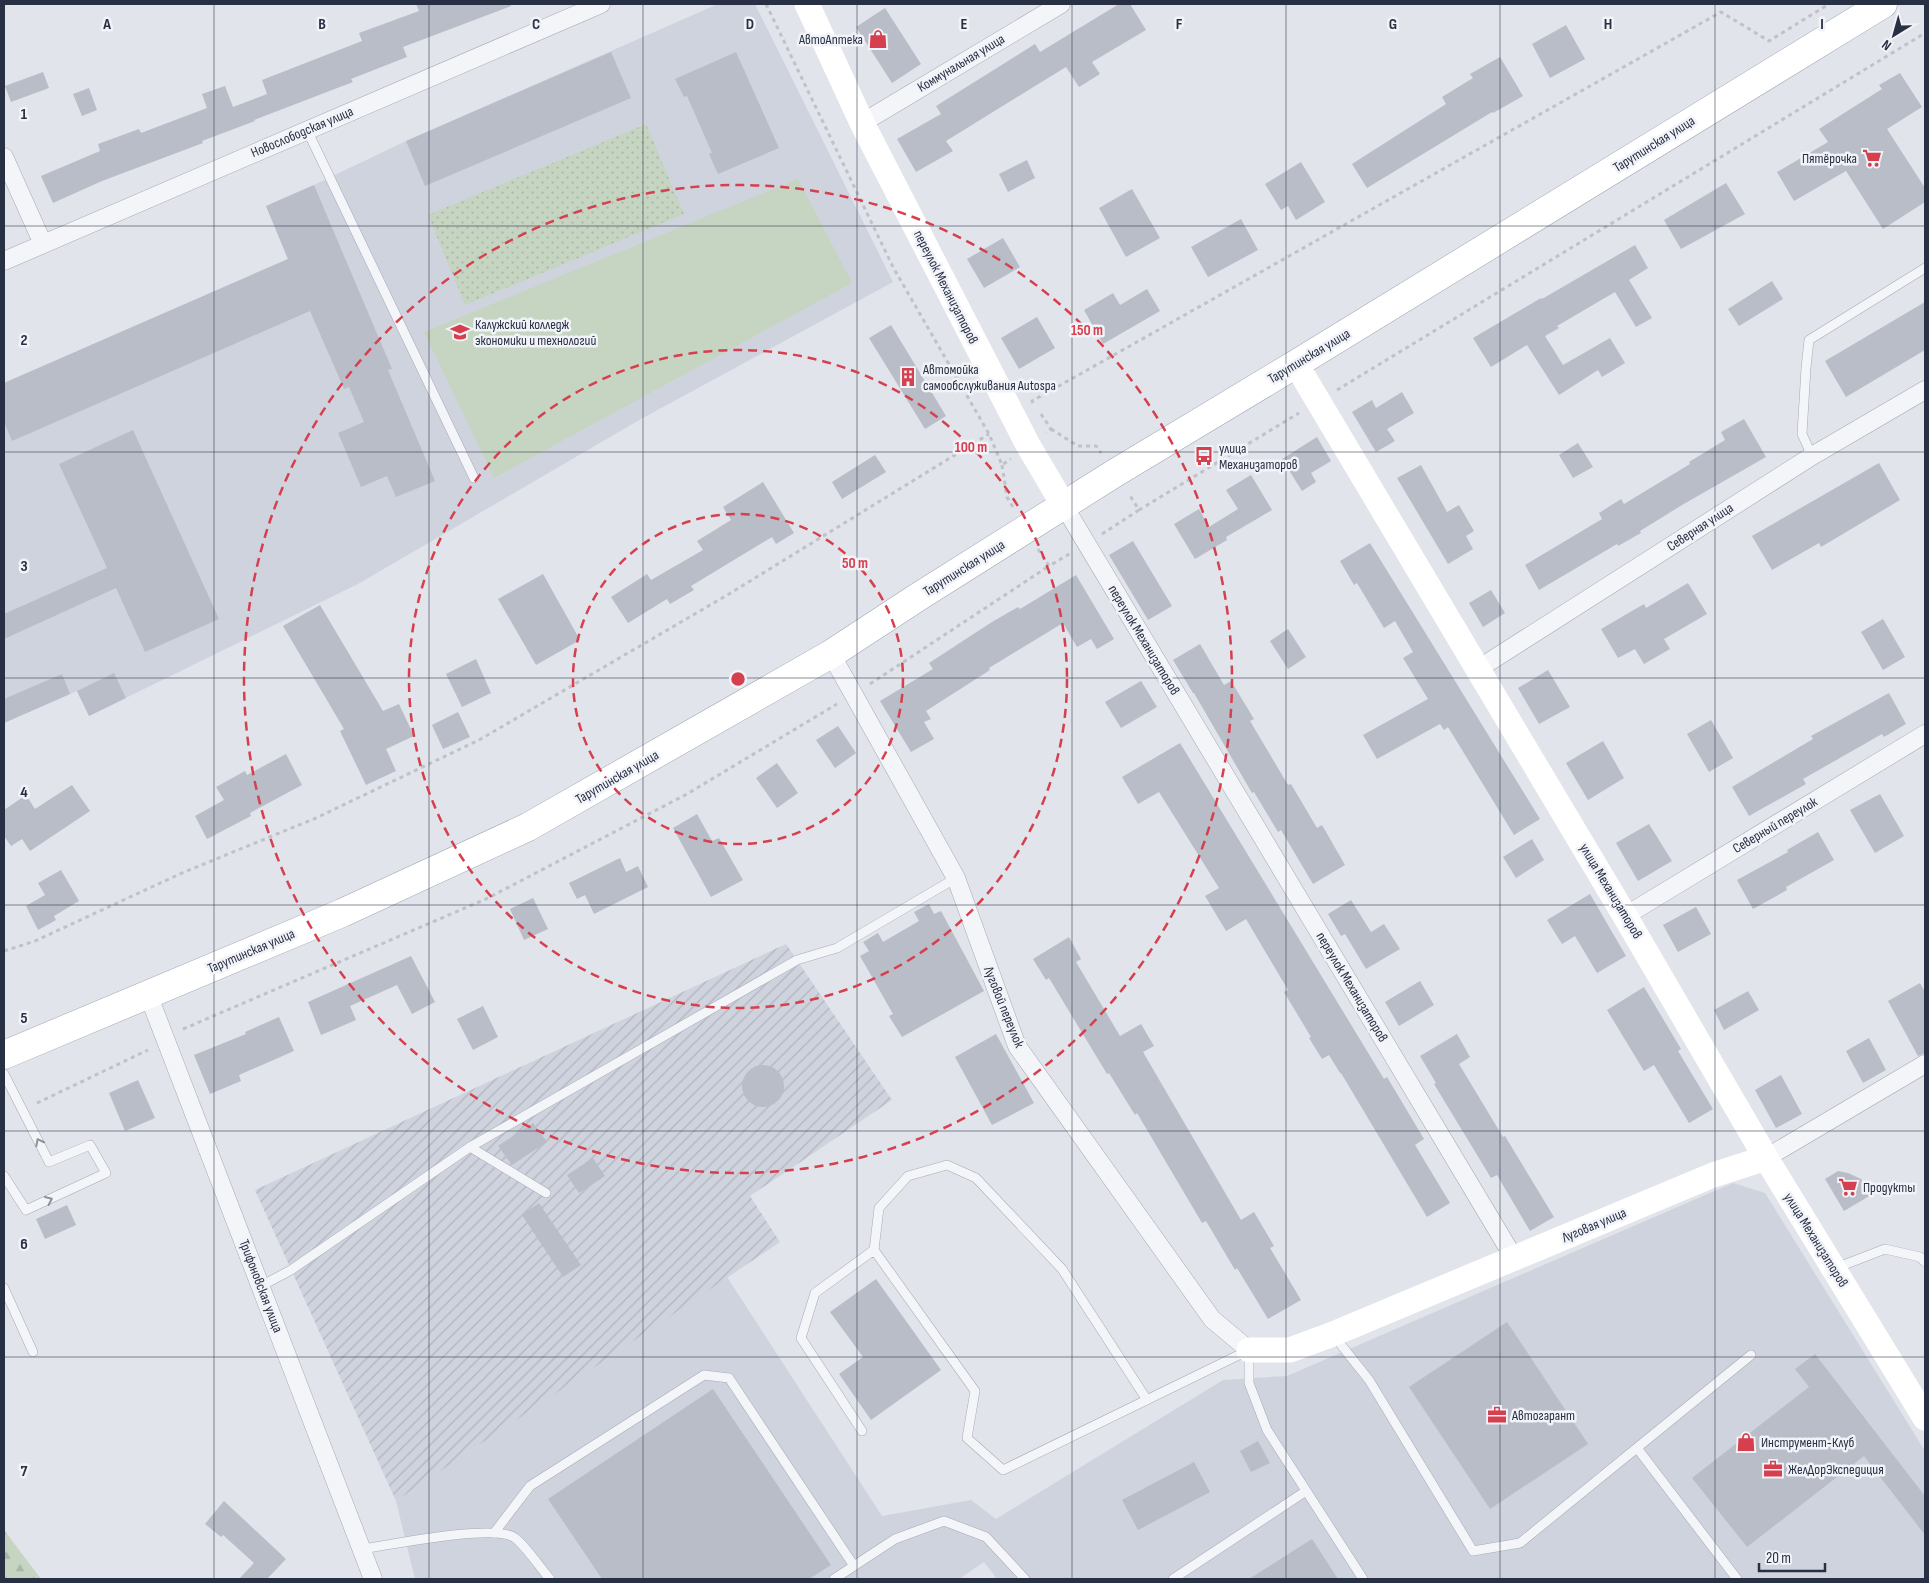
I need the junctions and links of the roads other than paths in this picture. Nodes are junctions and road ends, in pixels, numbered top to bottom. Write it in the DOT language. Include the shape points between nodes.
graph roads {
  1 [pos="601,4"];
  2 [pos="807,4"];
  3 [pos="1061,4"];
  4 [pos="1883,4"];
  5 [pos="862,123"];
  6 [pos="307,130"];
  7 [pos="4,157"];
  8 [pos="43,244"];
  9 [pos="4,261"];
  10 [pos="1925,268"];
  11 [pos="1296,364"];
  12 [pos="1925,390"];
  13 [pos="1812,456"];
  14 [pos="474,478"];
  15 [pos="1064,506"];
  16 [pos="831,654"];
  17 [pos="1478,669"];
  18 [pos="1925,734"];
  19 [pos="956,878"];
  20 [pos="1625,916"];
  21 [pos="148,994"];
  22 [pos="4,1055"];
  23 [pos="1925,1064"];
  24 [pos="4,1074"];
  25 [pos="470,1147"];
  26 [pos="1766,1158"];
  27 [pos="4,1176"];
  28 [pos="546,1193"];
  29 [pos="874,1250"];
  30 [pos="1514,1258"];
  31 [pos="1925,1262"];
  32 [pos="1834,1269"];
  33 [pos="261,1286"];
  34 [pos="4,1288"];
  35 [pos="1333,1334"];
  36 [pos="1249,1350"];
  37 [pos="33,1352"];
  38 [pos="1751,1355"];
  39 [pos="1147,1400"];
  40 [pos="1925,1416"];
  41 [pos="862,1431"];
  42 [pos="1637,1448"];
  43 [pos="1306,1491"];
  44 [pos="494,1533"];
  45 [pos="362,1549"];
  46 [pos="854,1566"];
  47 [pos="373,1579"];
  48 [pos="550,1579"];
  49 [pos="834,1579"];
  50 [pos="1025,1579"];
  51 [pos="1173,1579"];
  52 [pos="1363,1579"];
  53 [pos="1737,1579"];
  1 -- 6 [label="street, Новослободская улица"];
  2 -- 5 [label="street, переулок Механизаторов"];
  3 -- 5 [label="street, Коммунальная улица"];
  4 -- 11 [label="main road, Тарутинская улица"];
  5 -- 15 [label="street, переулок Механизаторов" via="1028,445"];
  6 -- 8 [label="street, Новослободская улица"];
  6 -- 14 [label="lane"];
  7 -- 8 [label="street"];
  8 -- 9 [label="street, Новослободская улица"];
  10 -- 13 [label="lane" via="1809,340 1802,434"];
  11 -- 15 [label="main road, Тарутинская улица"];
  11 -- 17 [label="street, улица Механизаторов"];
  12 -- 13 [label="street, Северная улица"];
  13 -- 17 [label="street, Северная улица"];
  15 -- 16 [label="main road, Тарутинская улица"];
  15 -- 30 [label="street, переулок Механизаторов"];
  16 -- 19 [label="street, Луговой переулок"];
  16 -- 21 [label="main road, Тарутинская улица" via="528,827 342,913"];
  17 -- 20 [label="street, улица Механизаторов"];
  18 -- 20 [label="street, Северный переулок"];
  19 -- 25 [label="lane" via="837,948 797,960"];
  19 -- 36 [label="street, Луговой переулок" via="1017,1046 1212,1319"];
  20 -- 26 [label="street, улица Механизаторов"];
  21 -- 22 [label="main road, Тарутинская улица"];
  21 -- 33 [label="street, Трифоновская улица"];
  23 -- 26 [label="street, Луговая улица"];
  27 -- 24 [label="lane, one-way" via="26,1210 106,1173 90,1145 49,1162"];
  25 -- 28 [label="lane"];
  25 -- 33 [label="lane" via="291,1270"];
  26 -- 30 [label="street, Луговая улица" via="1713,1175"];
  26 -- 32 [label="street, улица Механизаторов"];
  29 -- 39 [label="lane" via="975,1391 967,1438 1003,1470"];
  29 -- 39 [label="lane" via="879,1208 908,1176 947,1165 976,1178 1062,1269"];
  29 -- 41 [label="lane" via="814,1293 801,1338"];
  30 -- 35 [label="street, Луговая улица"];
  31 -- 32 [label="lane" via="1920,1257 1885,1249"];
  32 -- 40 [label="street, улица Механизаторов"];
  33 -- 45 [label="street, Трифоновская улица"];
  34 -- 37 [label="lane"];
  35 -- 36 [label="street, Луговая улица" via="1290,1350"];
  35 -- 42 [label="lane" via="1369,1380 1473,1551 1520,1543"];
  36 -- 39 [label="lane"];
  36 -- 43 [label="lane" via="1249,1383 1267,1430"];
  38 -- 42 [label="lane"];
  42 -- 53 [label="lane"];
  43 -- 51 [label="lane"];
  43 -- 52 [label="lane"];
  44 -- 45 [label="lane" via="458,1534"];
  44 -- 46 [label="lane" via="530,1486 704,1375 729,1378"];
  44 -- 48 [label="lane" via="514,1537"];
  45 -- 47 [label="street, Трифоновская улица"];
  46 -- 49 [label="lane"];
  46 -- 50 [label="lane" via="895,1539 944,1521 986,1537"];
}
